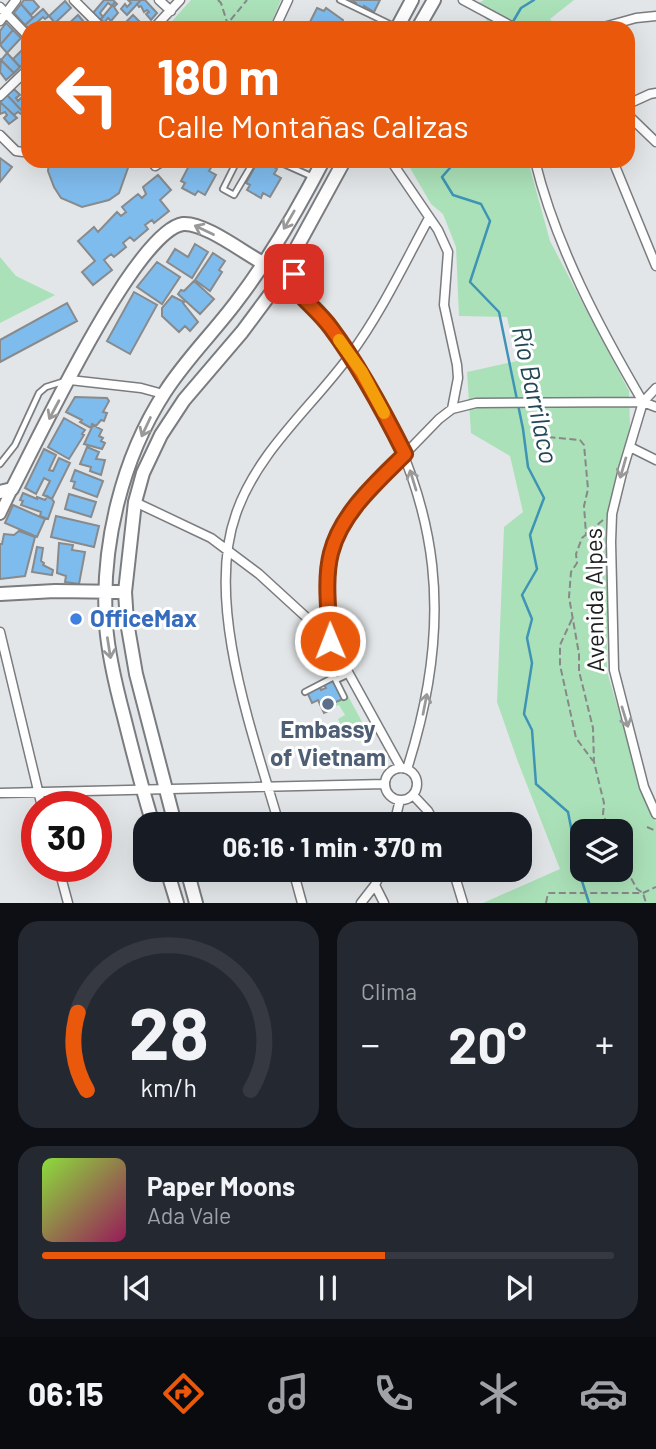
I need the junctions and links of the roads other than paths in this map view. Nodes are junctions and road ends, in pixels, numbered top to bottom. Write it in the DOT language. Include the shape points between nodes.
graph roads {
  1 [pos="16,0"];
  2 [pos="74,0"];
  3 [pos="159,0"];
  4 [pos="180,0"];
  5 [pos="288,0"];
  6 [pos="412,0"];
  7 [pos="434,0"];
  8 [pos="466,0"];
  9 [pos="343,1"];
  10 [pos="3,10"];
  11 [pos="170,11"];
  12 [pos="656,16"];
  13 [pos="0,21"];
  14 [pos="95,21"];
  15 [pos="161,21"];
  16 [pos="278,21"];
  17 [pos="383,21"];
  18 [pos="401,21"];
  19 [pos="422,21"];
  20 [pos="502,21"];
  21 [pos="625,21"];
  22 [pos="21,29"];
  23 [pos="21,76"];
  24 [pos="656,93"];
  25 [pos="0,96"];
  26 [pos="635,101"];
  27 [pos="635,122"];
  28 [pos="0,135"];
  29 [pos="656,142"];
  30 [pos="21,150"];
  31 [pos="234,168"];
  32 [pos="250,168"];
  33 [pos="293,168"];
  34 [pos="319,168"];
  35 [pos="340,168"];
  36 [pos="396,168"];
  37 [pos="537,168"];
  38 [pos="616,168"];
  39 [pos="314,177"];
  40 [pos="429,218"];
  41 [pos="272,248"];
  42 [pos="291,259"];
  43 [pos="263,263"];
  44 [pos="656,266"];
  45 [pos="254,277"];
  46 [pos="274,289"];
  47 [pos="350,355"];
  48 [pos="70,380"];
  49 [pos="656,388"];
  50 [pos="163,394"];
  51 [pos="643,402"];
  52 [pos="656,407"];
  53 [pos="452,409"];
  54 [pos="174,412"];
  55 [pos="630,447"];
  56 [pos="405,454"];
  57 [pos="656,460"];
  58 [pos="0,464"];
  59 [pos="4,489"];
  60 [pos="135,502"];
  61 [pos="0,514"];
  62 [pos="228,550"];
  63 [pos="107,591"];
  64 [pos="125,592"];
  65 [pos="0,594"];
  66 [pos="0,632"];
  67 [pos="330,641"];
  68 [pos="349,674"];
  69 [pos="336,680"];
  70 [pos="305,692"];
  71 [pos="344,697"];
  72 [pos="404,769"];
  73 [pos="386,784"];
  74 [pos="269,787"];
  75 [pos="166,789"];
  76 [pos="143,790"];
  77 [pos="38,791"];
  78 [pos="90,791"];
  79 [pos="21,792"];
  80 [pos="0,793"];
  81 [pos="413,795"];
  82 [pos="400,800"];
  83 [pos="149,812"];
  84 [pos="172,812"];
  85 [pos="276,812"];
  86 [pos="397,812"];
  87 [pos="429,812"];
  88 [pos="656,814"];
  89 [pos="62,882"];
  90 [pos="171,882"];
  91 [pos="190,882"];
  92 [pos="296,882"];
  93 [pos="376,882"];
  94 [pos="457,882"];
  95 [pos="375,885"];
  96 [pos="68,903"];
  97 [pos="177,903"];
  98 [pos="196,903"];
  99 [pos="302,903"];
  100 [pos="361,903"];
  101 [pos="384,903"];
  102 [pos="463,903"];
  1 -- 10 [label="street"];
  2 -- 14 [label="street"];
  3 -- 11 [label="street"];
  4 -- 11 [label="street"];
  5 -- 16 [label="street"];
  6 -- 18 [label="main road"];
  7 -- 19 [label="main road"];
  8 -- 20 [label="street"];
  9 -- 17 [label="lane"];
  10 -- 13 [label="street"];
  10 -- 22 [label="street"];
  11 -- 15 [label="street"];
  12 -- 21 [label="street"];
  23 -- 25 [label="street"];
  24 -- 26 [label="street"];
  27 -- 29 [label="street"];
  28 -- 30 [label="street"];
  31 -- 32 [label="lane" via="223,189 234,195"];
  33 -- 39 [label="lane"];
  34 -- 39 [label="main road"];
  35 -- 42 [label="main road"];
  36 -- 40 [label="street"];
  37 -- 51 [label="street" via="561,241 617,359"];
  38 -- 44 [label="street"];
  39 -- 41 [label="main road, one-way"];
  40 -- 47 [label="street"];
  40 -- 53 [label="street" via="448,252 444,305 458,378"];
  41 -- 42 [label="main road" via="284,250"];
  41 -- 43 [label="main road"];
  42 -- 46 [label="main road"];
  42 -- 47 [label="street" via="294,288"];
  43 -- 45 [label="main road"];
  43 -- 48 [label="main road, one-way" via="199,226 173,228 146,253 116,295"];
  45 -- 46 [label="main road"];
  45 -- 50 [label="main road"];
  46 -- 54 [label="main road"];
  47 -- 56 [label="street"];
  47 -- 62 [label="street" via="251,481 235,515"];
  48 -- 50 [label="street"];
  48 -- 58 [label="lane" via="39,393 15,445"];
  48 -- 59 [label="main road, one-way"];
  49 -- 51 [label="street, Avenida Alpes"];
  50 -- 54 [label="main road"];
  50 -- 63 [label="main road, one-way" via="120,495 109,544"];
  51 -- 52 [label="street"];
  51 -- 53 [label="street" via="476,403"];
  51 -- 55 [label="street, Avenida Alpes"];
  53 -- 56 [label="street"];
  54 -- 60 [label="main road" via="153,449"];
  55 -- 57 [label="street"];
  55 -- 88 [label="street, Avenida Alpes, one-way" via="612,514 614,670 644,787"];
  56 -- 67 [label="street" via="369,491 335,541 328,587"];
  72 -- 56 [label="street, one-way" via="422,722 436,610 425,526"];
  59 -- 61 [label="street"];
  60 -- 62 [label="street"];
  60 -- 64 [label="main road"];
  62 -- 67 [label="street"];
  62 -- 74 [label="street" via="227,615 233,656"];
  63 -- 64 [label="main road"];
  63 -- 65 [label="main road"];
  63 -- 76 [label="main road, one-way" via="108,647"];
  64 -- 75 [label="main road" via="136,674"];
  66 -- 77 [label="street"];
  67 -- 68 [label="street"];
  68 -- 69 [label="lane"];
  68 -- 72 [label="street"];
  69 -- 70 [label="lane" via="334,677"];
  69 -- 71 [label="lane"];
  72 -- 73 [label="street" via="392,772"];
  72 -- 81 [label="street" via="416,778"];
  73 -- 74 [label="street"];
  73 -- 82 [label="street" via="389,795"];
  74 -- 75 [label="street"];
  74 -- 85 [label="street"];
  75 -- 76 [label="street"];
  75 -- 84 [label="main road"];
  76 -- 78 [label="street"];
  76 -- 83 [label="main road"];
  79 -- 80 [label="street"];
  81 -- 82 [label="street"];
  81 -- 87 [label="street"];
  82 -- 86 [label="street"];
  89 -- 96 [label="street"];
  90 -- 97 [label="main road"];
  91 -- 98 [label="main road"];
  92 -- 99 [label="street"];
  93 -- 95 [label="street"];
  94 -- 102 [label="street"];
  95 -- 100 [label="street"];
  95 -- 101 [label="street"];
}
